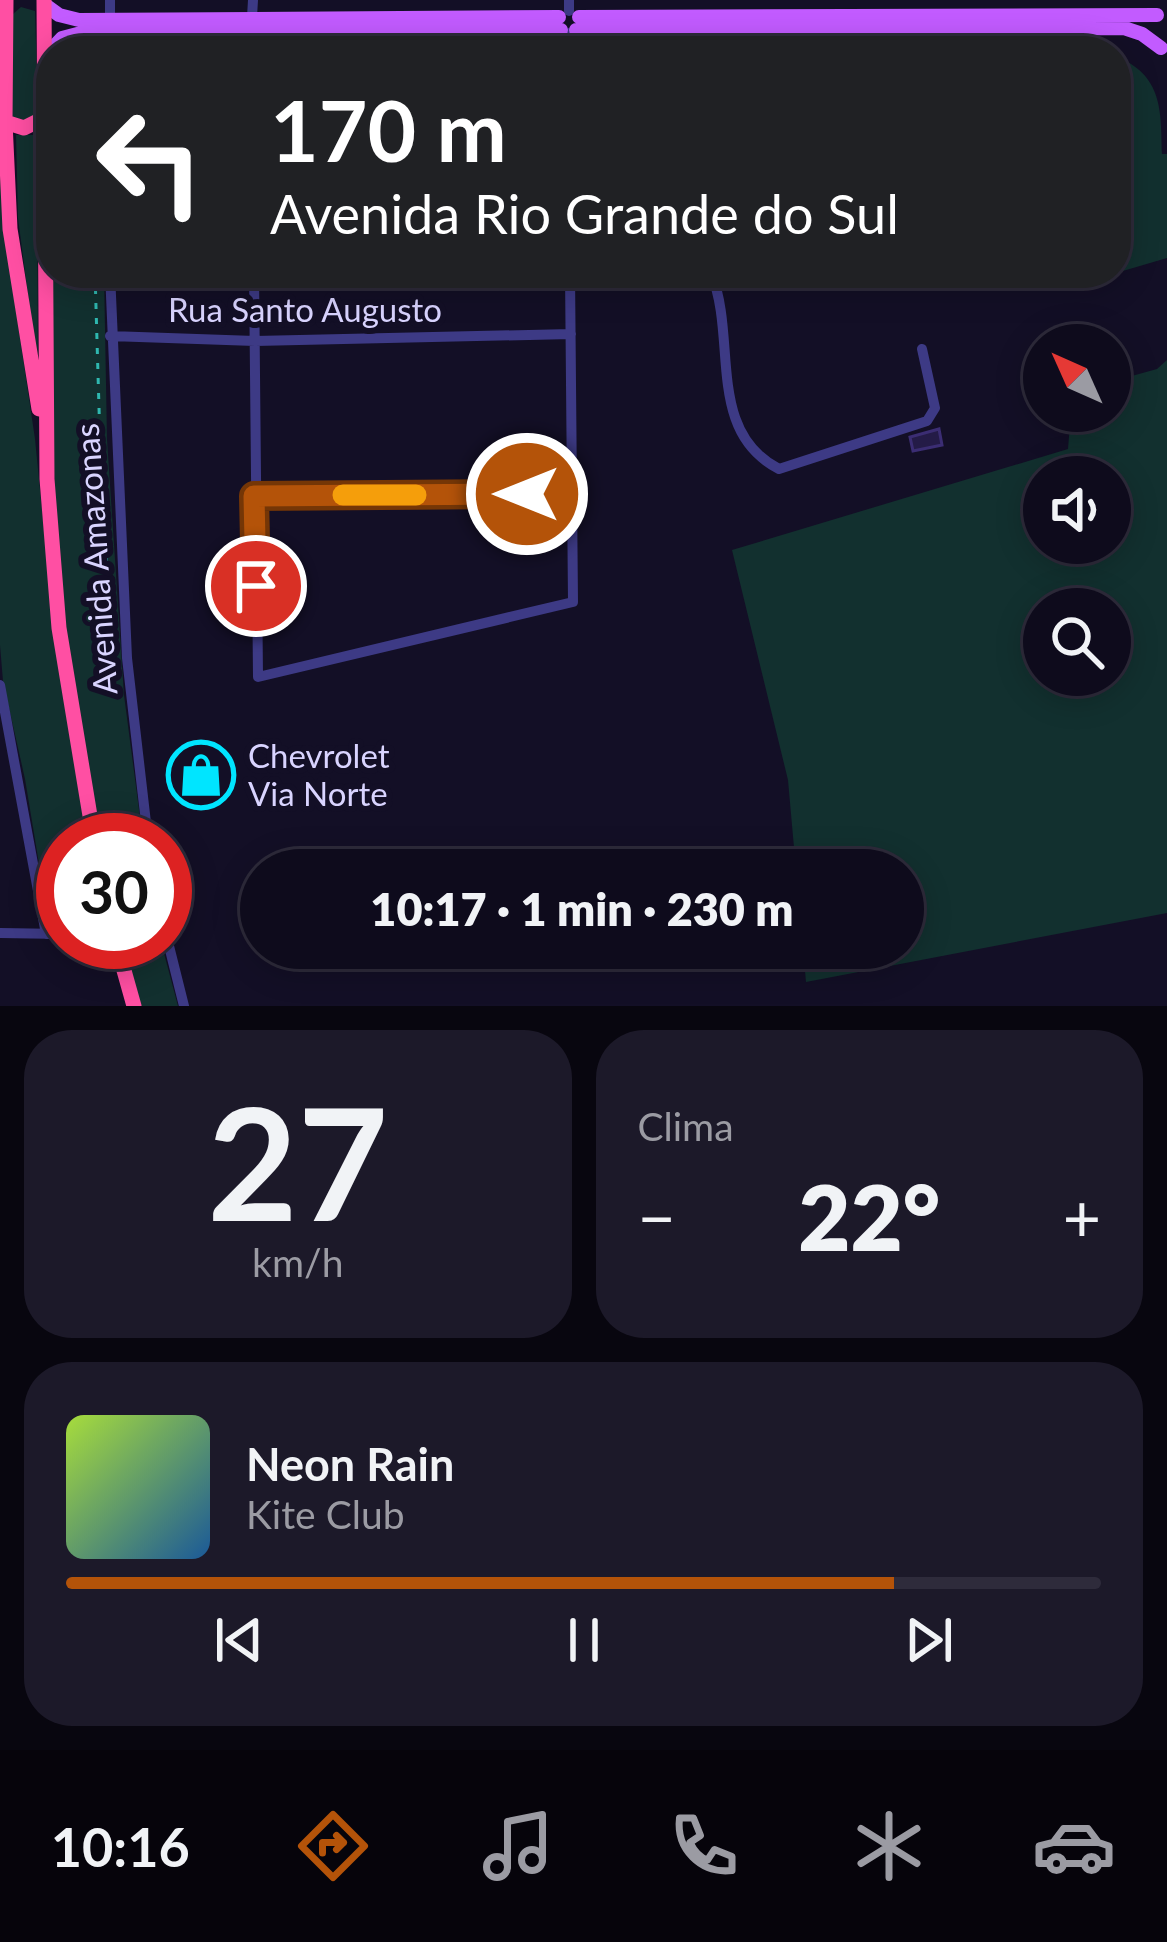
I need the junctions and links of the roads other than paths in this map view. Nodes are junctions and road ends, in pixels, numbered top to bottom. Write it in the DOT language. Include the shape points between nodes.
graph roads {
  1 [pos="110,0"];
  2 [pos="253,0"];
  3 [pos="5,1"];
  4 [pos="41,1"];
  5 [pos="1162,9"];
  6 [pos="253,17"];
  7 [pos="569,20"];
  8 [pos="110,26"];
  9 [pos="253,34"];
  10 [pos="43,36"];
  11 [pos="66,36"];
  12 [pos="110,36"];
  13 [pos="1164,50"];
  14 [pos="3,121"];
  15 [pos="36,122"];
  16 [pos="46,288"];
  17 [pos="110,288"];
  18 [pos="254,288"];
  19 [pos="570,288"];
  20 [pos="717,288"];
  21 [pos="571,334"];
  22 [pos="110,336"];
  23 [pos="255,341"];
  24 [pos="922,349"];
  25 [pos="46,460"];
  26 [pos="572,494"];
  27 [pos="254,496"];
  28 [pos="0,685"];
  29 [pos="90,813"];
  30 [pos="145,813"];
  31 [pos="36,880"];
  32 [pos="0,933"];
  33 [pos="36,934"];
  34 [pos="124,969"];
  35 [pos="175,969"];
  36 [pos="134,1006"];
  37 [pos="184,1006"];
  1 -- 8 [label="street"];
  2 -- 6 [label="street"];
  3 -- 14 [label="highway"];
  4 -- 8 [label="main road" via="67,18"];
  4 -- 10 [label="highway"];
  5 -- 7 [label="main road"];
  5 -- 13 [label="main road" via="1154,33"];
  6 -- 7 [label="main road"];
  6 -- 8 [label="main road"];
  6 -- 9 [label="street" via="245,24"];
  7 -- 9 [label="main road"];
  7 -- 13 [label="main road" via="1124,28"];
  8 -- 9 [label="main road"];
  8 -- 11 [label="main road"];
  8 -- 12 [label="street"];
  14 -- 15 [label="highway" via="24,128"];
  14 -- 25 [label="highway" via="10,229"];
  16 -- 25 [label="highway"];
  17 -- 22 [label="street, Avenida Amazonas"];
  18 -- 23 [label="street"];
  19 -- 21 [label="street"];
  20 -- 24 [label="street" via="728,402 758,458 779,469 927,421 935,408"];
  21 -- 23 [label="street, Rua Santo Augusto"];
  21 -- 26 [label="street"];
  22 -- 23 [label="street, Rua Santo Augusto"];
  22 -- 30 [label="street, Avenida Amazonas" via="127,658"];
  23 -- 27 [label="street"];
  25 -- 29 [label="highway" via="59,628"];
  26 -- 27 [label="street"];
  26 -- 27 [label="street" via="573,602 258,677"];
  28 -- 31 [label="street"];
  32 -- 33 [label="street"];
  34 -- 36 [label="highway"];
  35 -- 37 [label="street"];
}
